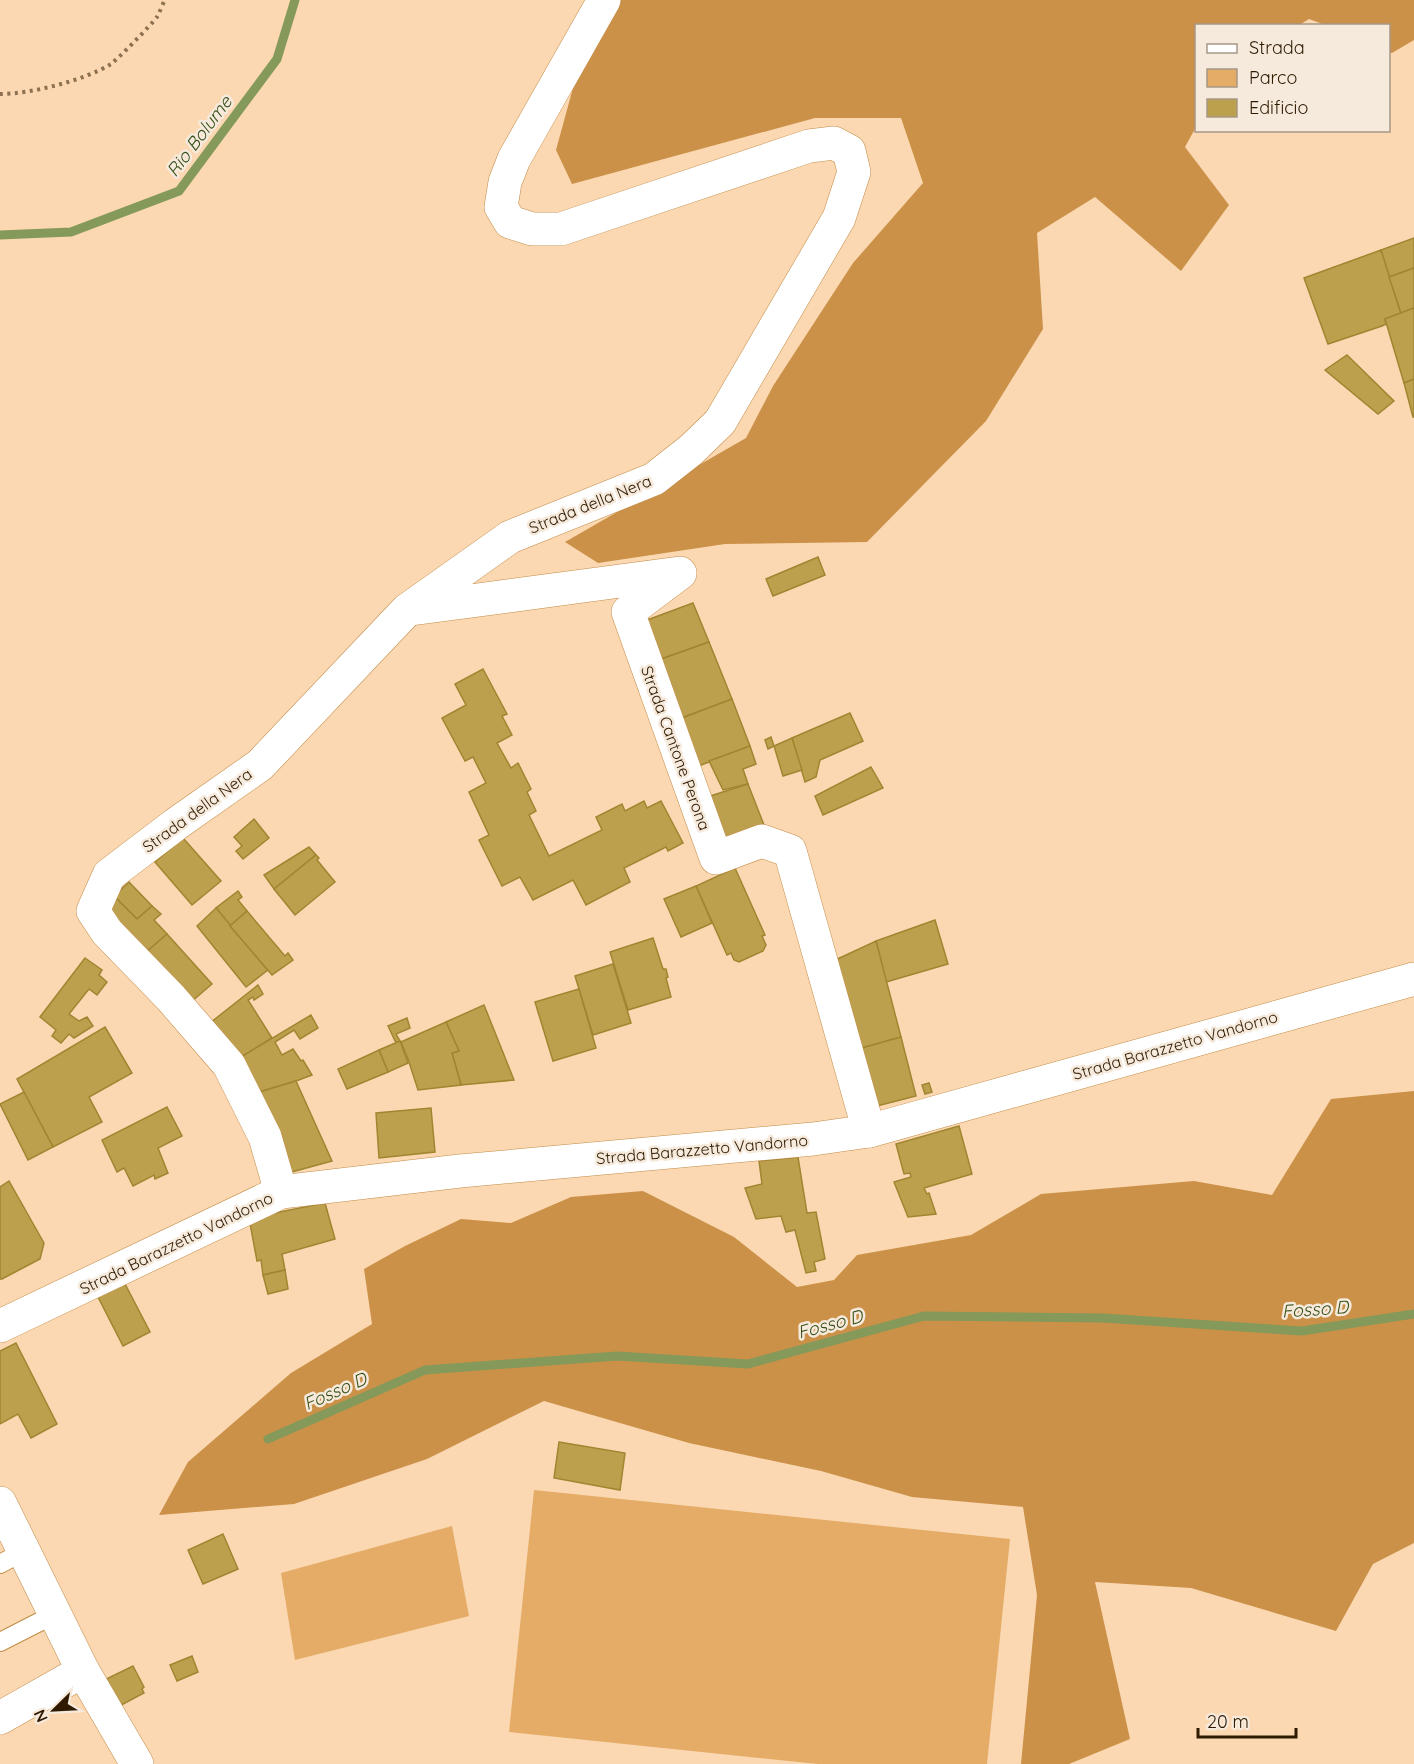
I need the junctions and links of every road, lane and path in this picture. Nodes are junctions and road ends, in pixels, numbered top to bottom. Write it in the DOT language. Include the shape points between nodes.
graph roads {
  1 [pos="165,0"];
  2 [pos="604,0"];
  3 [pos="0,94"];
  4 [pos="407,610"];
  5 [pos="1414,979"];
  6 [pos="869,1131"];
  7 [pos="281,1192"];
  8 [pos="0,1326"];
  9 [pos="0,1503"];
  10 [pos="12,1558"];
  11 [pos="55,1614"];
  12 [pos="0,1642"];
  13 [pos="83,1671"];
  14 [pos="0,1718"];
  15 [pos="137,1764"];
  1 -- 3 [label="path" via="156,17 113,63 52,85 18,94"];
  2 -- 4 [label="street, Strada della Nera" via="514,159 501,207 510,222 532,229 561,229 808,146 834,143 849,151 854,172 839,218 720,422 654,479 510,537"];
  4 -- 6 [label="street, Strada Cantone Perona" via="680,573 628,612 716,858 762,841 790,851"];
  4 -- 7 [label="street, Strada della Nera" via="260,765 108,875 93,911 107,932 229,1065 265,1137"];
  5 -- 6 [label="street, Strada Barazzetto Vandorno"];
  6 -- 7 [label="street, Strada Barazzetto Vandorno" via="813,1140 460,1171"];
  7 -- 8 [label="street, Strada Barazzetto Vandorno"];
  9 -- 10 [label="street"];
  10 -- 11 [label="street"];
  11 -- 12 [label="lane"];
  11 -- 13 [label="street"];
  13 -- 14 [label="street"];
  13 -- 15 [label="street"];
}
